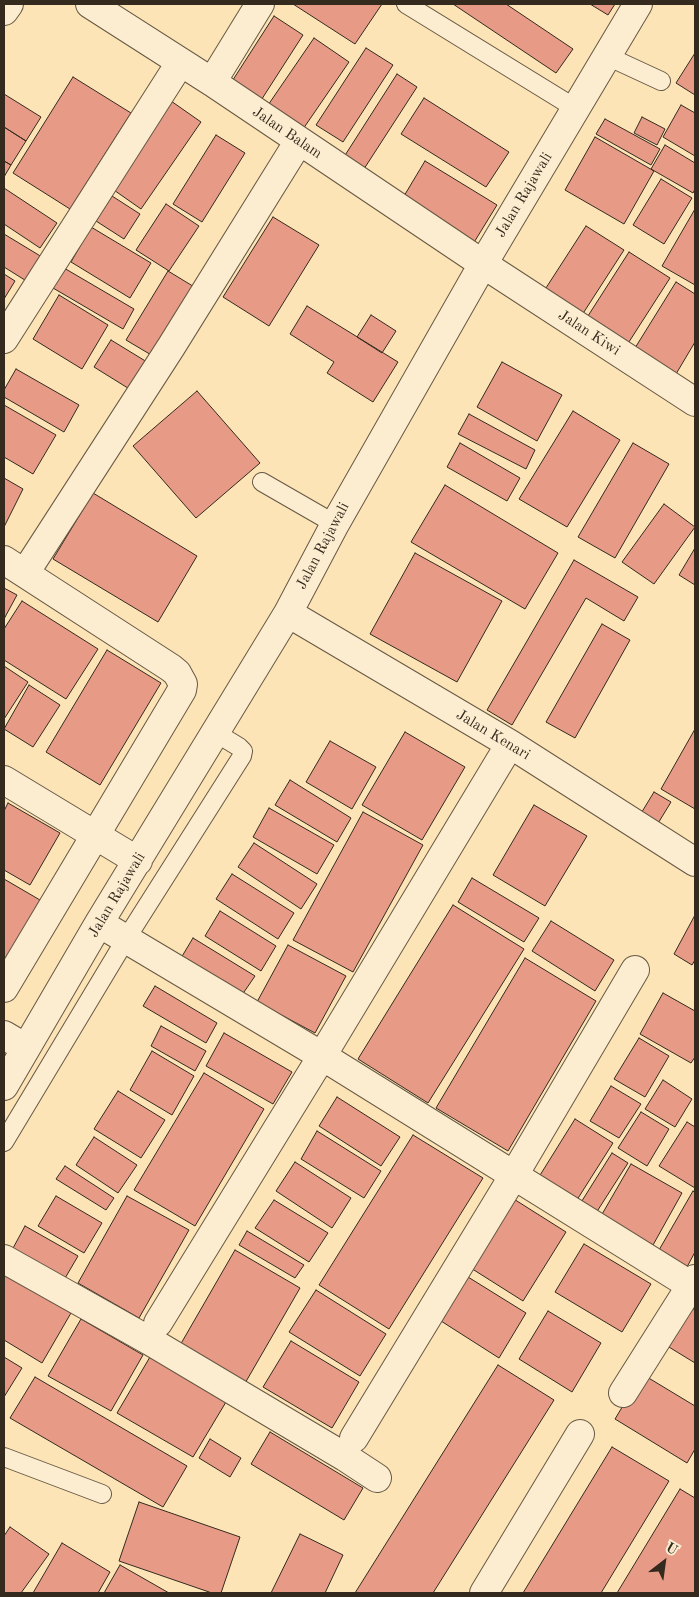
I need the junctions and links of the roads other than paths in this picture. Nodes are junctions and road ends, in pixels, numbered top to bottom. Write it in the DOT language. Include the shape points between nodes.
graph roads {
  1 [pos="9,4"];
  2 [pos="90,4"];
  3 [pos="260,4"];
  4 [pos="406,4"];
  5 [pos="638,4"];
  6 [pos="4,11"];
  7 [pos="607,56"];
  8 [pos="180,63"];
  9 [pos="212,82"];
  10 [pos="662,82"];
  11 [pos="575,108"];
  12 [pos="299,141"];
  13 [pos="483,264"];
  14 [pos="4,339"];
  15 [pos="695,402"];
  16 [pos="262,482"];
  17 [pos="335,524"];
  18 [pos="14,566"];
  19 [pos="288,613"];
  20 [pos="216,733"];
  21 [pos="510,744"];
  22 [pos="4,780"];
  23 [pos="95,834"];
  24 [pos="138,861"];
  25 [pos="695,862"];
  26 [pos="99,923"];
  27 [pos="126,939"];
  28 [pos="635,970"];
  29 [pos="4,988"];
  30 [pos="15,1041"];
  31 [pos="322,1056"];
  32 [pos="4,1086"];
  33 [pos="4,1142"];
  34 [pos="514,1175"];
  35 [pos="4,1259"];
  36 [pos="694,1284"];
  37 [pos="158,1323"];
  38 [pos="623,1393"];
  39 [pos="580,1434"];
  40 [pos="354,1438"];
  41 [pos="4,1457"];
  42 [pos="376,1478"];
  43 [pos="102,1494"];
  44 [pos="484,1593"];
  1 -- 6 [label="street"];
  2 -- 8 [label="street, Jalan Balam"];
  3 -- 9 [label="street"];
  4 -- 11 [label="lane"];
  5 -- 7 [label="street, Jalan Rajawali"];
  7 -- 10 [label="lane"];
  7 -- 11 [label="street, Jalan Rajawali"];
  8 -- 9 [label="street, Jalan Balam"];
  8 -- 14 [label="street"];
  9 -- 12 [label="street, Jalan Balam"];
  11 -- 13 [label="street, Jalan Rajawali"];
  12 -- 13 [label="street, Jalan Balam"];
  12 -- 18 [label="street" via="171,347"];
  13 -- 15 [label="street, Jalan Kiwi"];
  13 -- 17 [label="street, Jalan Rajawali"];
  16 -- 17 [label="lane"];
  17 -- 19 [label="street, Jalan Rajawali"];
  18 -- 23 [label="street" via="171,668 183,684"];
  19 -- 20 [label="street, Jalan Rajawali"];
  19 -- 21 [label="street, Jalan Kenari"];
  20 -- 24 [label="street, Jalan Rajawali"];
  20 -- 27 [label="lane" via="239,747 243,751 242,756"];
  21 -- 25 [label="street, Jalan Kenari"];
  21 -- 31 [label="street"];
  22 -- 23 [label="street"];
  23 -- 24 [label="street"];
  23 -- 29 [label="street"];
  24 -- 26 [label="street, Jalan Rajawali"];
  26 -- 27 [label="street"];
  26 -- 30 [label="street, Jalan Rajawali"];
  27 -- 31 [label="street"];
  27 -- 33 [label="lane"];
  28 -- 34 [label="street"];
  30 -- 32 [label="street, Jalan Rajawali"];
  31 -- 34 [label="street"];
  31 -- 37 [label="street"];
  34 -- 36 [label="street"];
  34 -- 40 [label="street"];
  35 -- 42 [label="street" via="159,1346"];
  36 -- 38 [label="street"];
  39 -- 44 [label="street"];
  41 -- 43 [label="lane"];
}
